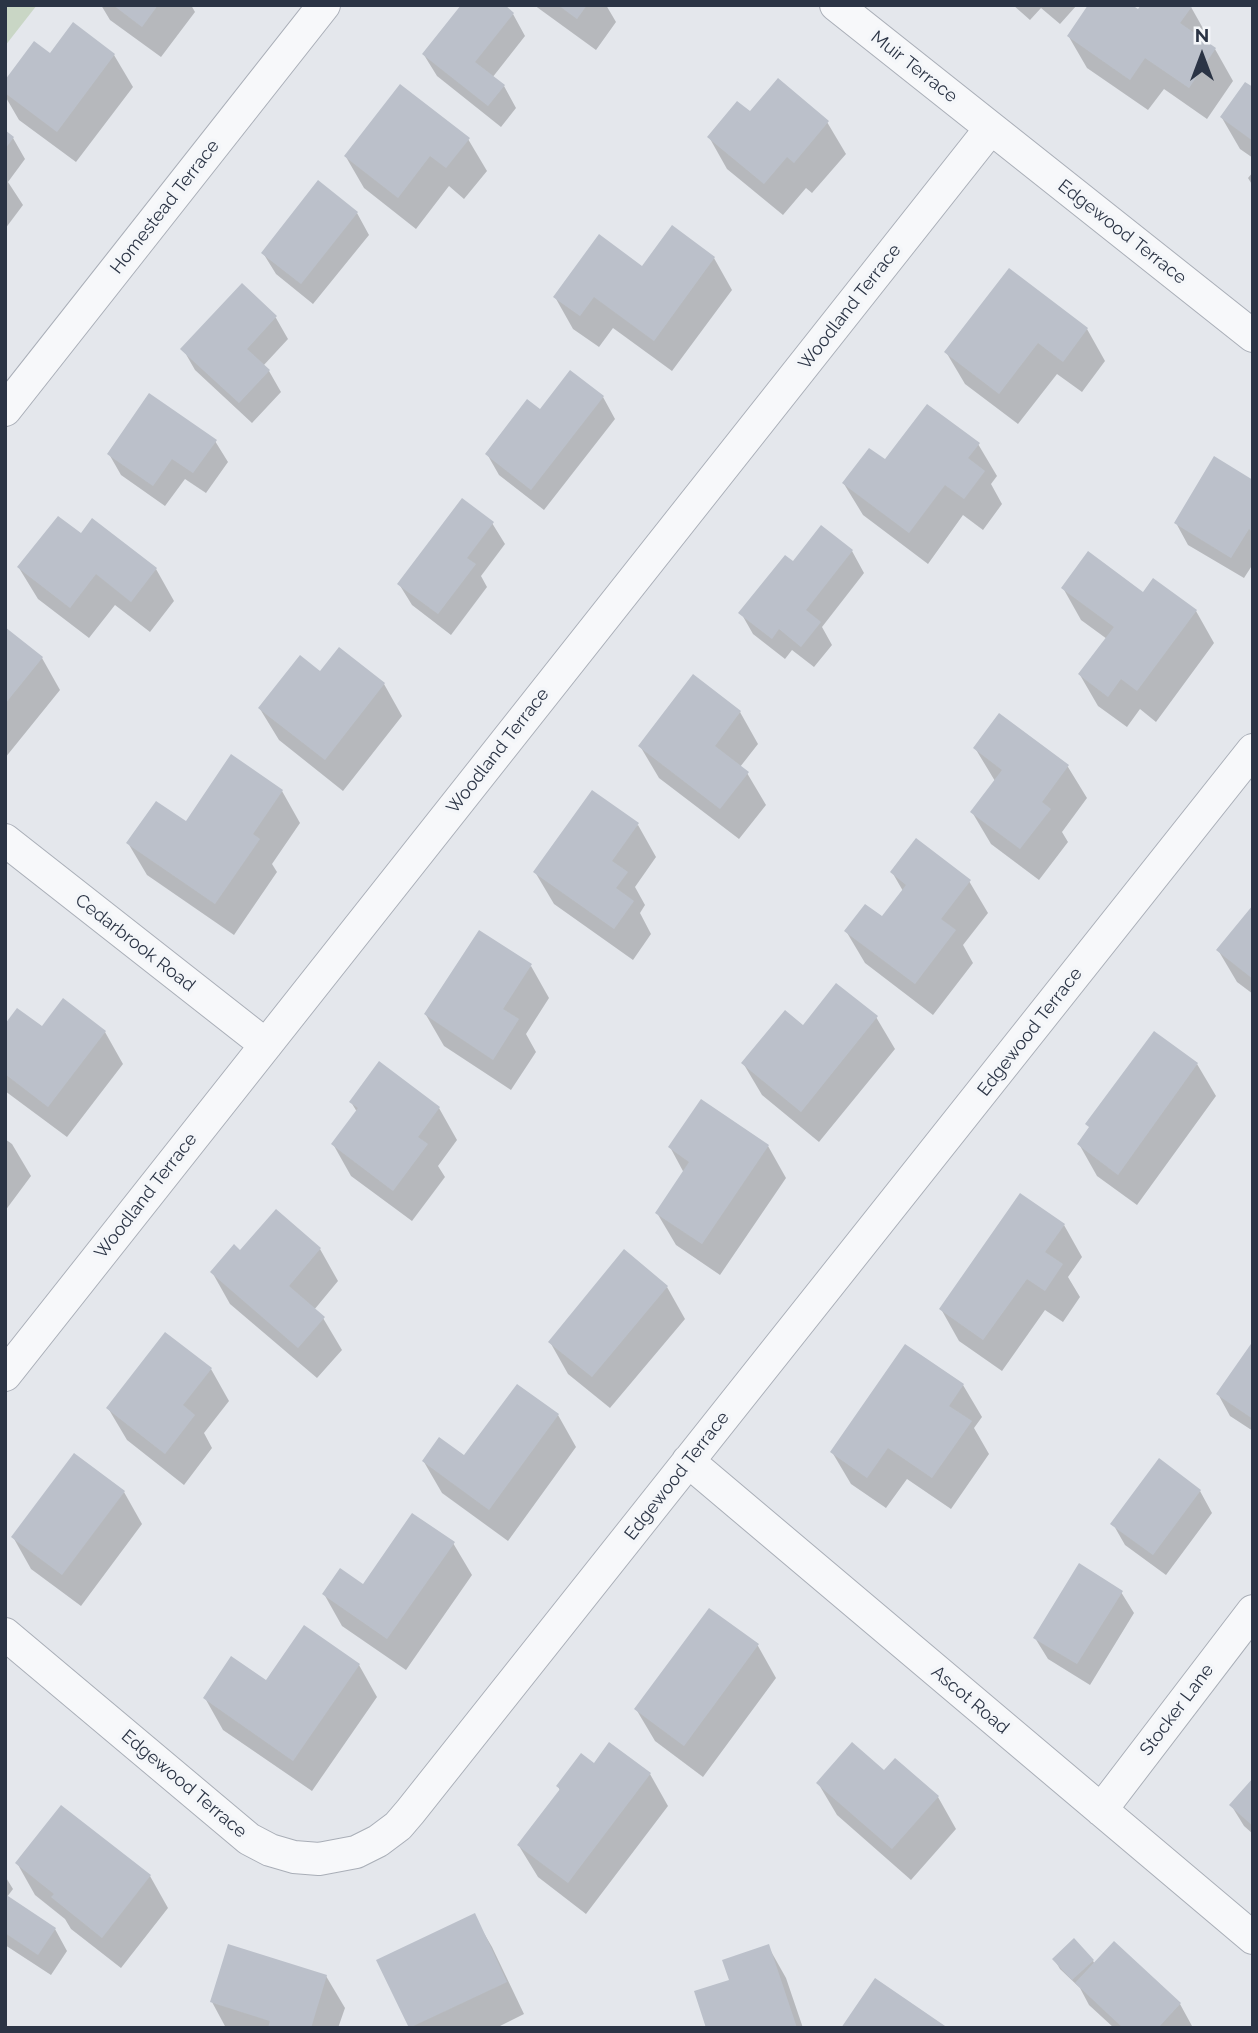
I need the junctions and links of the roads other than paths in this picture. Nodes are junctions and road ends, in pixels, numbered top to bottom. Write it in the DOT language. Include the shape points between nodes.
graph roads {
  1 [pos="324,5"];
  2 [pos="836,5"];
  3 [pos="991,128"];
  4 [pos="1253,336"];
  5 [pos="5,410"];
  6 [pos="1253,750"];
  7 [pos="5,840"];
  8 [pos="266,1045"];
  9 [pos="5,1375"];
  10 [pos="688,1461"];
  11 [pos="1253,1611"];
  12 [pos="5,1634"];
  13 [pos="1101,1810"];
  14 [pos="1253,1938"];
  1 -- 5 [label="street, Homestead Terrace"];
  2 -- 3 [label="street, Muir Terrace"];
  3 -- 4 [label="street, Edgewood Terrace"];
  3 -- 8 [label="street, Woodland Terrace"];
  6 -- 10 [label="street, Edgewood Terrace"];
  7 -- 8 [label="street, Cedarbrook Road"];
  8 -- 9 [label="street, Woodland Terrace"];
  10 -- 12 [label="street, Edgewood Terrace" via="410,1812 378,1841 356,1852 319,1859 294,1857 249,1839"];
  10 -- 13 [label="street, Ascot Road"];
  11 -- 13 [label="street, Stocker Lane"];
  13 -- 14 [label="street, Ascot Road"];
}
